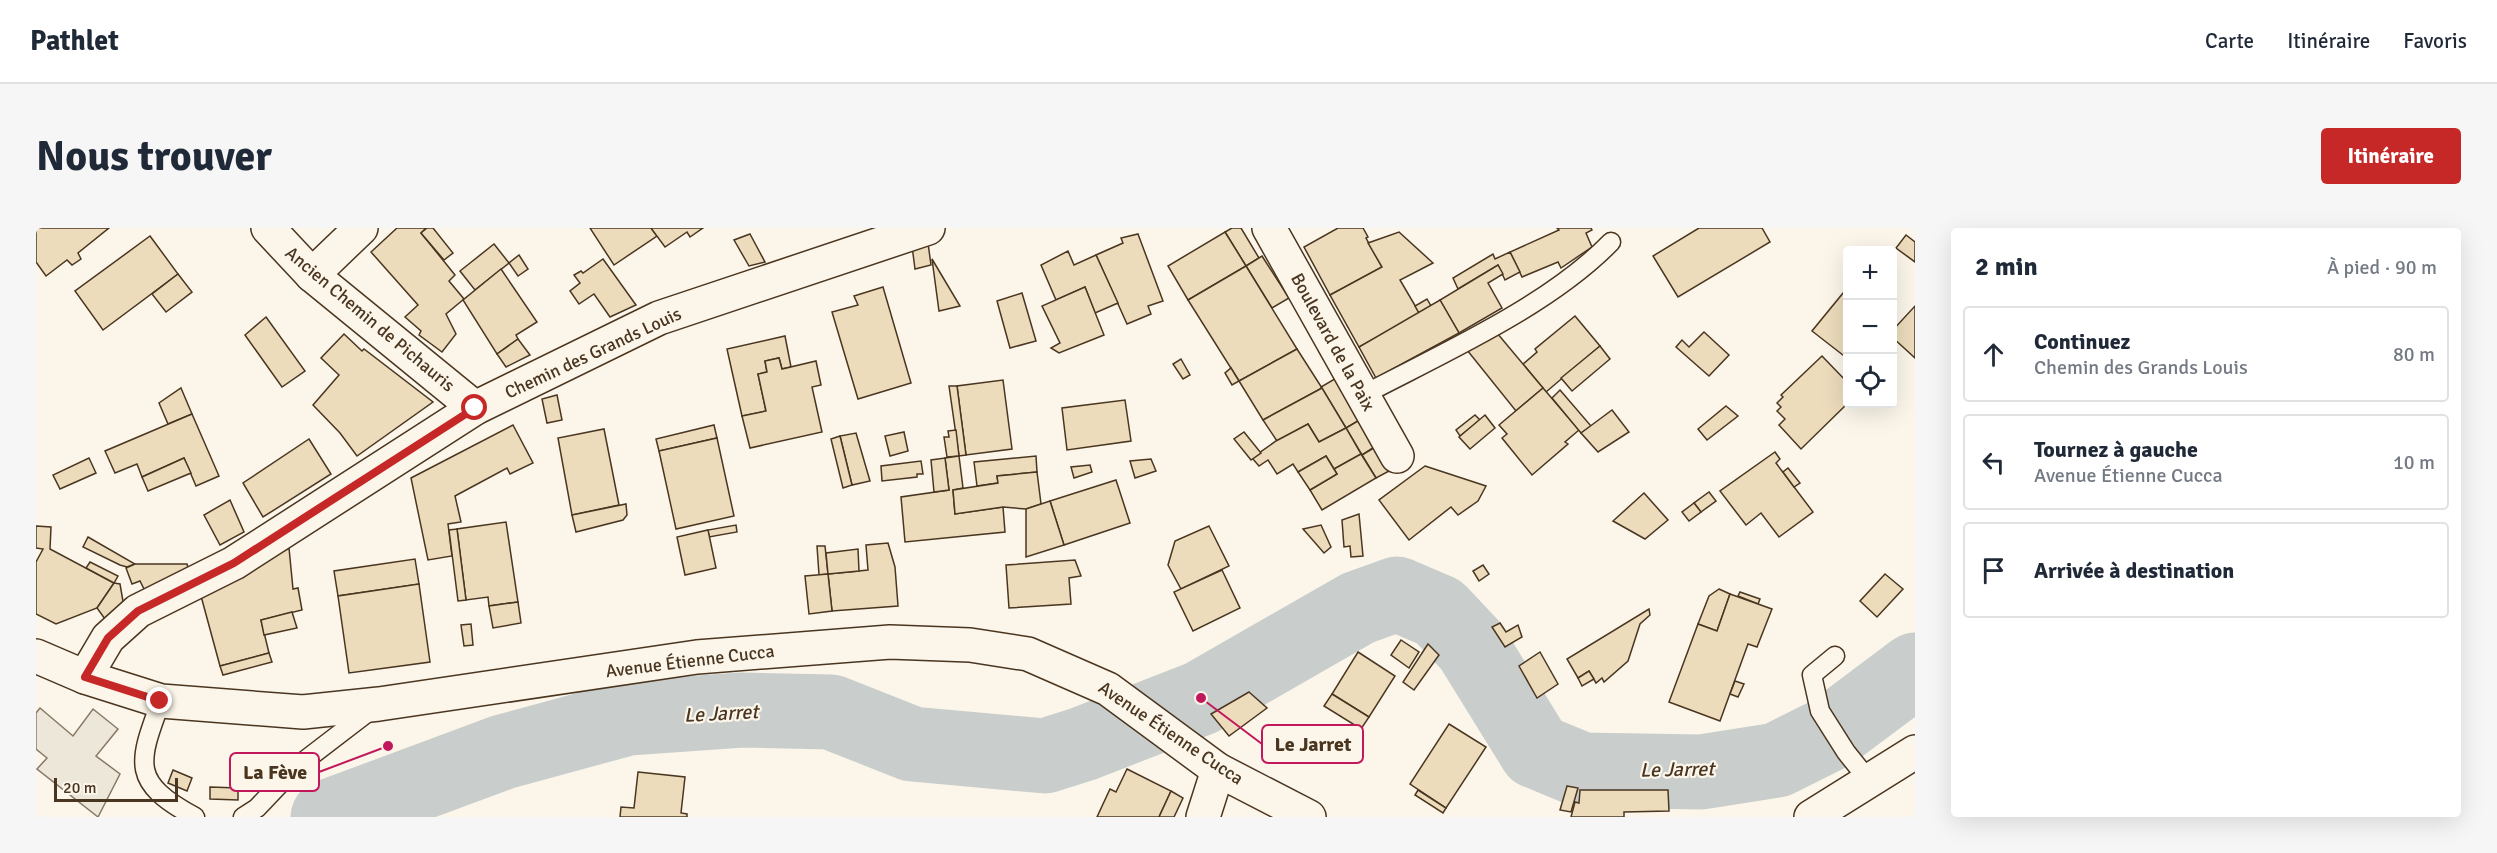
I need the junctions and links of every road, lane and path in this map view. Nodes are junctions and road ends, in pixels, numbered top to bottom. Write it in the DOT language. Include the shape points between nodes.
graph roads {
  1 [pos="268,228"];
  2 [pos="361,228"];
  3 [pos="928,228"];
  4 [pos="1269,228"];
  5 [pos="1611,242"];
  6 [pos="312,274"];
  7 [pos="1364,395"];
  8 [pos="475,408"];
  9 [pos="1397,456"];
  10 [pos="36,656"];
  11 [pos="1835,656"];
  12 [pos="85,677"];
  13 [pos="160,701"];
  14 [pos="379,704"];
  15 [pos="1915,752"];
  16 [pos="1218,770"];
  17 [pos="1870,782"];
  18 [pos="195,817"];
  19 [pos="243,817"];
  20 [pos="1203,817"];
  21 [pos="1309,817"];
  22 [pos="1811,817"];
  1 -- 6 [label="street, Ancien Chemin de Pichauris"];
  2 -- 6 [label="street"];
  3 -- 8 [label="street, Chemin des Grands Louis" via="659,318"];
  4 -- 7 [label="street, Boulevard de la Paix"];
  5 -- 7 [label="lane" via="1589,264 1494,327"];
  6 -- 8 [label="street, Ancien Chemin de Pichauris"];
  7 -- 9 [label="street, Boulevard de la Paix"];
  8 -- 12 [label="street, Chemin des Grands Louis" via="234,563 138,611 108,638"];
  10 -- 12 [label="street, Avenue Étienne Cucca"];
  11 -- 17 [label="lane" via="1812,675 1820,711"];
  12 -- 13 [label="street, Avenue Étienne Cucca"];
  13 -- 14 [label="street, Avenue Étienne Cucca" via="303,712"];
  13 -- 18 [label="lane" via="146,743 144,768 152,787 166,801"];
  14 -- 16 [label="street, Avenue Étienne Cucca" via="697,657 890,642 970,645 1028,654 1108,689"];
  14 -- 19 [label="lane" via="295,768 257,808"];
  15 -- 17 [label="street"];
  16 -- 20 [label="street"];
  16 -- 21 [label="street, Avenue Étienne Cucca"];
  17 -- 22 [label="street"];
}
